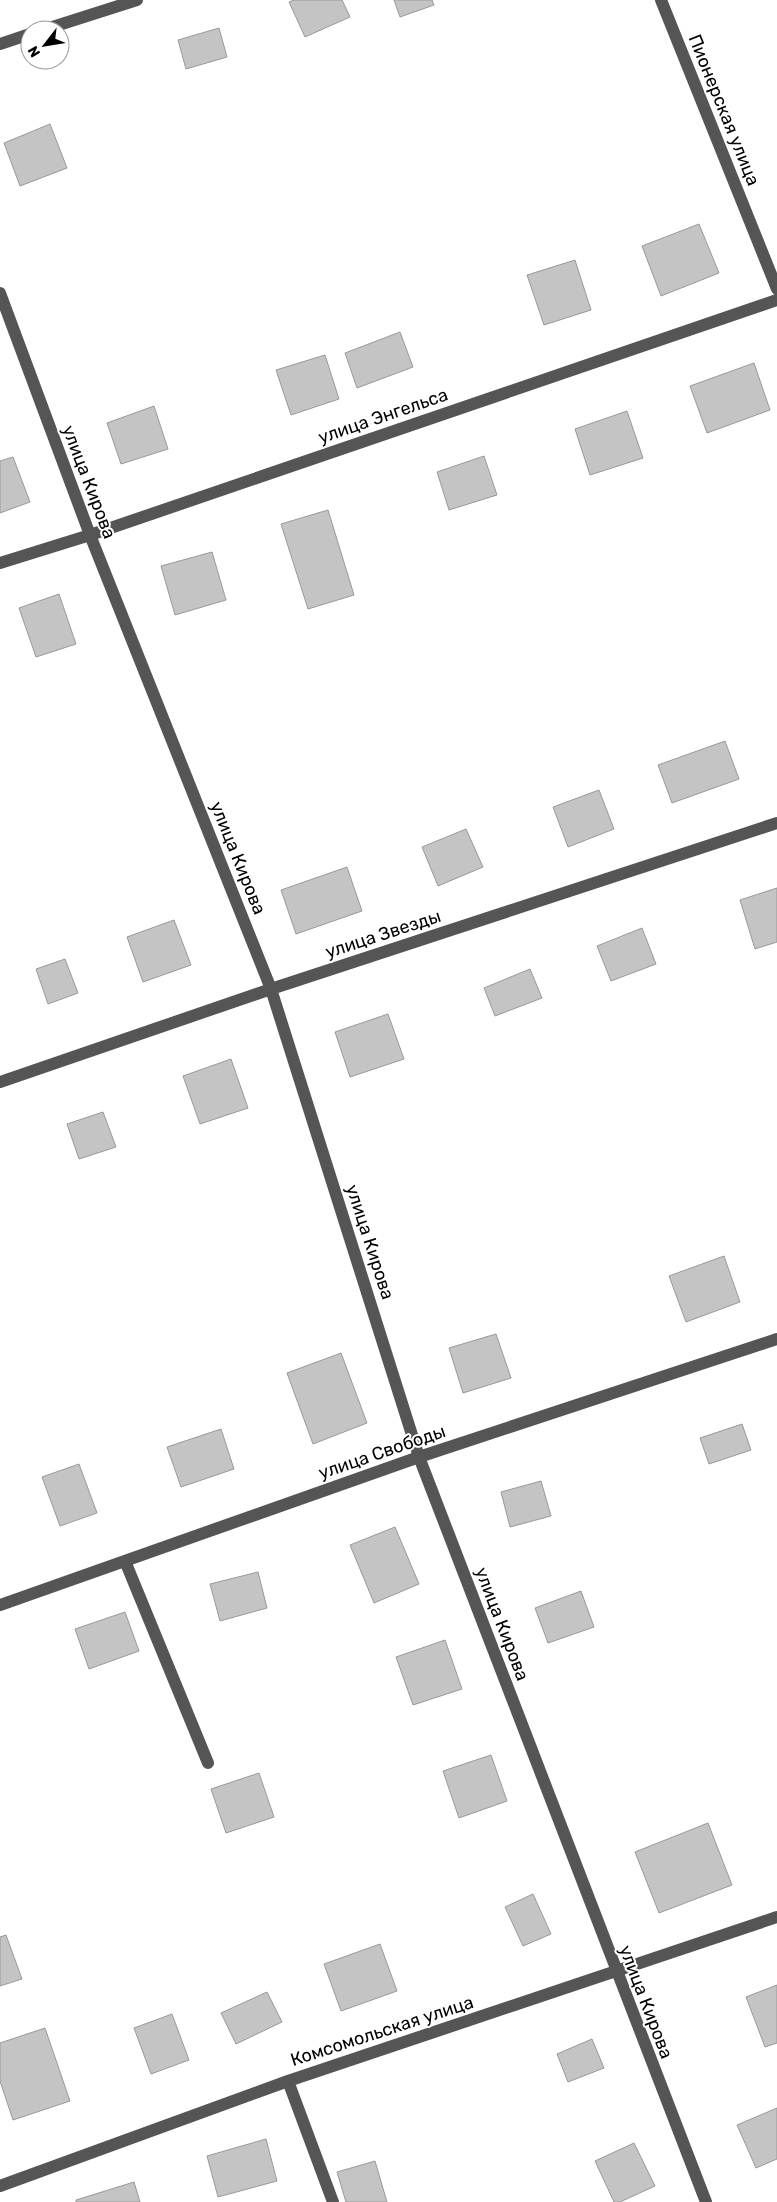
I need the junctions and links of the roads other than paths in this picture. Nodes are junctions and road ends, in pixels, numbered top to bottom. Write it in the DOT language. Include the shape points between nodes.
graph roads {
  1 [pos="137,0"];
  2 [pos="661,0"];
  3 [pos="70,21"];
  4 [pos="20,37"];
  5 [pos="0,44"];
  6 [pos="777,289"];
  7 [pos="0,293"];
  8 [pos="777,300"];
  9 [pos="90,535"];
  10 [pos="0,563"];
  11 [pos="777,823"];
  12 [pos="271,990"];
  13 [pos="0,1082"];
  14 [pos="777,1339"];
  15 [pos="419,1457"];
  16 [pos="125,1561"];
  17 [pos="0,1604"];
  18 [pos="208,1764"];
  19 [pos="777,1917"];
  20 [pos="616,1972"];
  21 [pos="288,2081"];
  22 [pos="0,2186"];
  23 [pos="332,2202"];
  24 [pos="706,2202"];
  1 -- 3 [label="street"];
  2 -- 6 [label="street, Пионерская улица"];
  4 -- 5 [label="street"];
  7 -- 9 [label="street, улица Кирова"];
  8 -- 9 [label="street, улица Энгельса"];
  9 -- 10 [label="street, улица Энгельса"];
  9 -- 12 [label="street, улица Кирова"];
  11 -- 12 [label="street, улица Звезды"];
  12 -- 13 [label="street, улица Звезды"];
  12 -- 15 [label="street, улица Кирова"];
  14 -- 15 [label="street, улица Свободы"];
  15 -- 16 [label="street, улица Свободы"];
  15 -- 20 [label="street, улица Кирова"];
  16 -- 17 [label="street, улица Свободы"];
  16 -- 18 [label="street"];
  19 -- 20 [label="street, Комсомольская улица"];
  20 -- 21 [label="street, Комсомольская улица"];
  20 -- 24 [label="street, улица Кирова"];
  21 -- 22 [label="street, Комсомольская улица"];
  21 -- 23 [label="street"];
}
